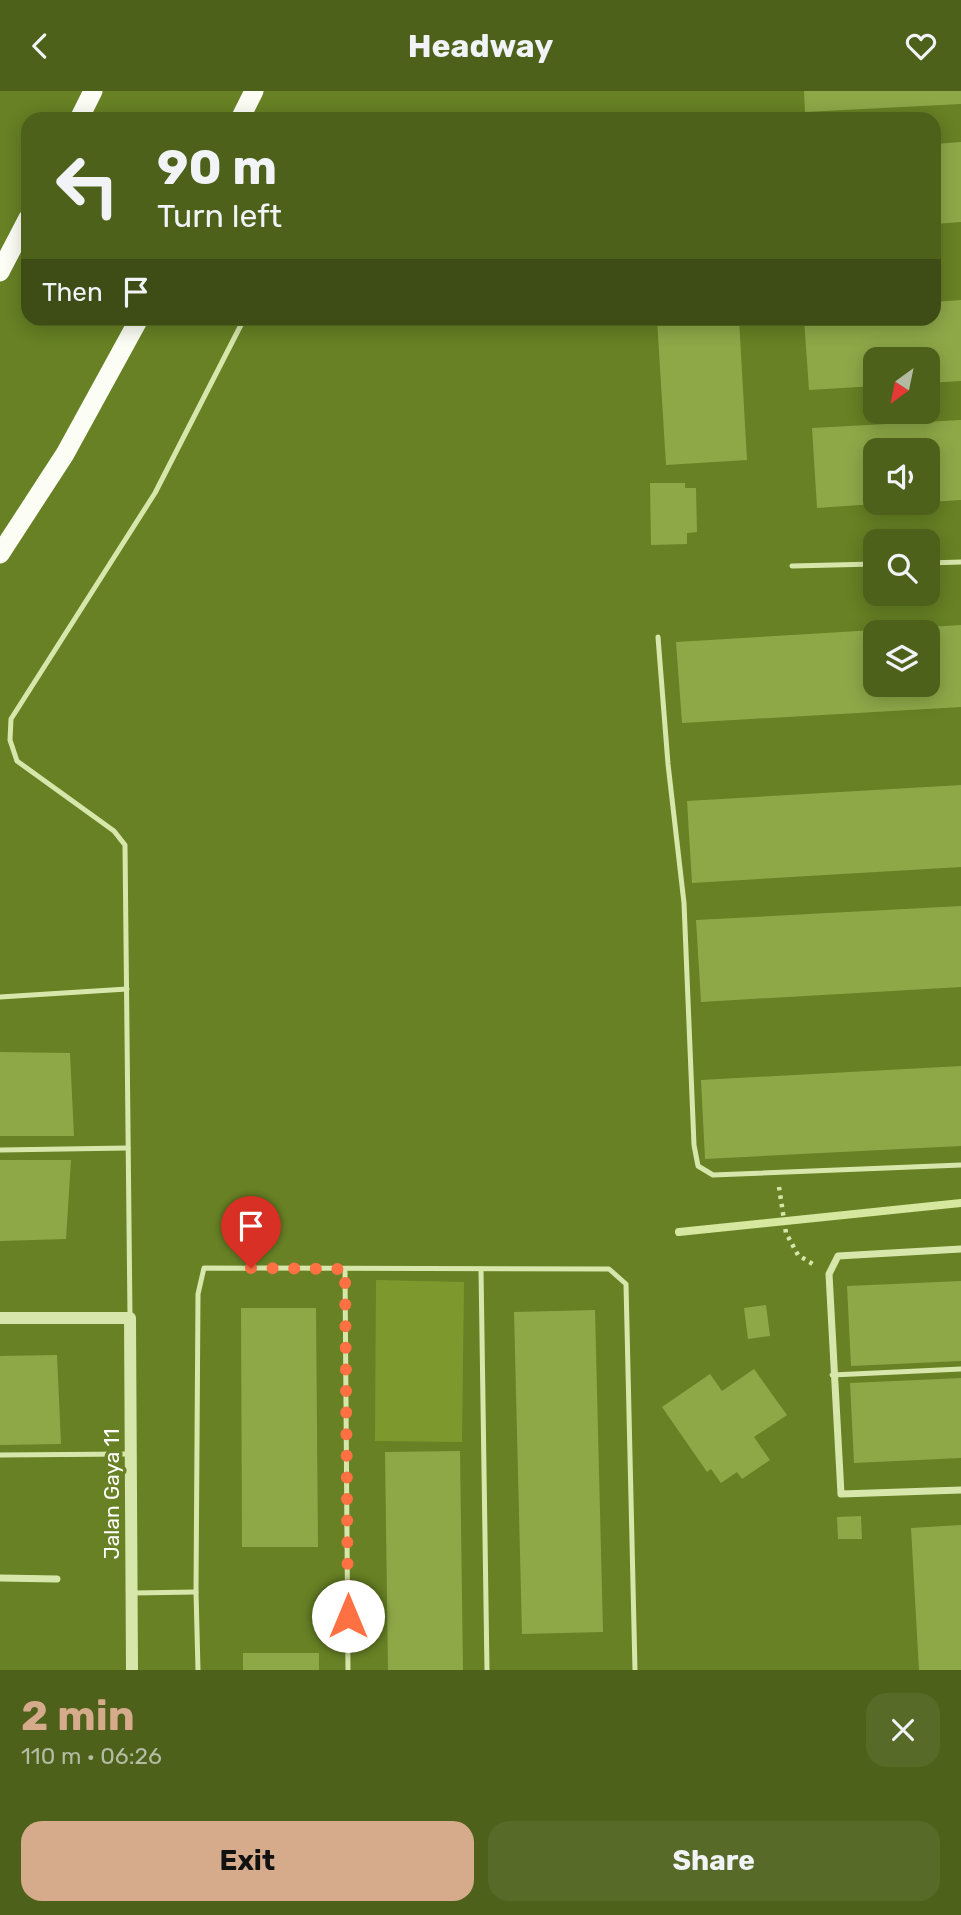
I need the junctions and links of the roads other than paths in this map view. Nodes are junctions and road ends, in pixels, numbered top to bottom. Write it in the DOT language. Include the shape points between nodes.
graph roads {
  1 [pos="93,91"];
  2 [pos="254,91"];
  3 [pos="82,112"];
  4 [pos="244,112"];
  5 [pos="21,232"];
  6 [pos="0,272"];
  7 [pos="135,326"];
  8 [pos="240,326"];
  9 [pos="0,554"];
  10 [pos="961,562"];
  11 [pos="940,563"];
  12 [pos="863,564"];
  13 [pos="792,566"];
  14 [pos="658,637"];
  15 [pos="127,989"];
  16 [pos="0,997"];
  17 [pos="128,1148"];
  18 [pos="0,1150"];
  19 [pos="961,1165"];
  20 [pos="961,1249"];
  21 [pos="345,1269"];
  22 [pos="481,1269"];
  23 [pos="0,1318"];
  24 [pos="130,1318"];
  25 [pos="961,1369"];
  26 [pos="832,1375"];
  27 [pos="130,1454"];
  28 [pos="0,1455"];
  29 [pos="961,1490"];
  30 [pos="0,1578"];
  31 [pos="57,1579"];
  32 [pos="196,1592"];
  33 [pos="131,1593"];
  34 [pos="132,1670"];
  35 [pos="198,1670"];
  36 [pos="348,1670"];
  37 [pos="487,1670"];
  38 [pos="635,1670"];
  1 -- 3 [label="highway"];
  2 -- 4 [label="highway"];
  5 -- 6 [label="highway"];
  7 -- 9 [label="highway" via="65,454"];
  8 -- 15 [label="lane" via="155,493 11,719 10,740 17,761 114,831 125,845"];
  10 -- 11 [label="lane"];
  12 -- 13 [label="lane"];
  14 -- 19 [label="lane" via="684,903 698,1167 713,1175"];
  15 -- 16 [label="lane"];
  15 -- 17 [label="lane"];
  17 -- 18 [label="lane"];
  17 -- 24 [label="lane"];
  20 -- 26 [label="street" via="838,1256 829,1273"];
  21 -- 22 [label="lane"];
  21 -- 32 [label="lane" via="204,1268 198,1294"];
  21 -- 36 [label="lane"];
  22 -- 37 [label="lane"];
  22 -- 38 [label="lane" via="609,1269 626,1284"];
  23 -- 24 [label="street"];
  24 -- 27 [label="street, Jalan Gaya 11"];
  25 -- 26 [label="lane"];
  26 -- 29 [label="street" via="841,1494"];
  27 -- 28 [label="lane"];
  27 -- 33 [label="street, Jalan Gaya 11"];
  30 -- 31 [label="street"];
  32 -- 33 [label="lane"];
  32 -- 35 [label="lane"];
  33 -- 34 [label="street, Jalan Gaya 11"];
}
